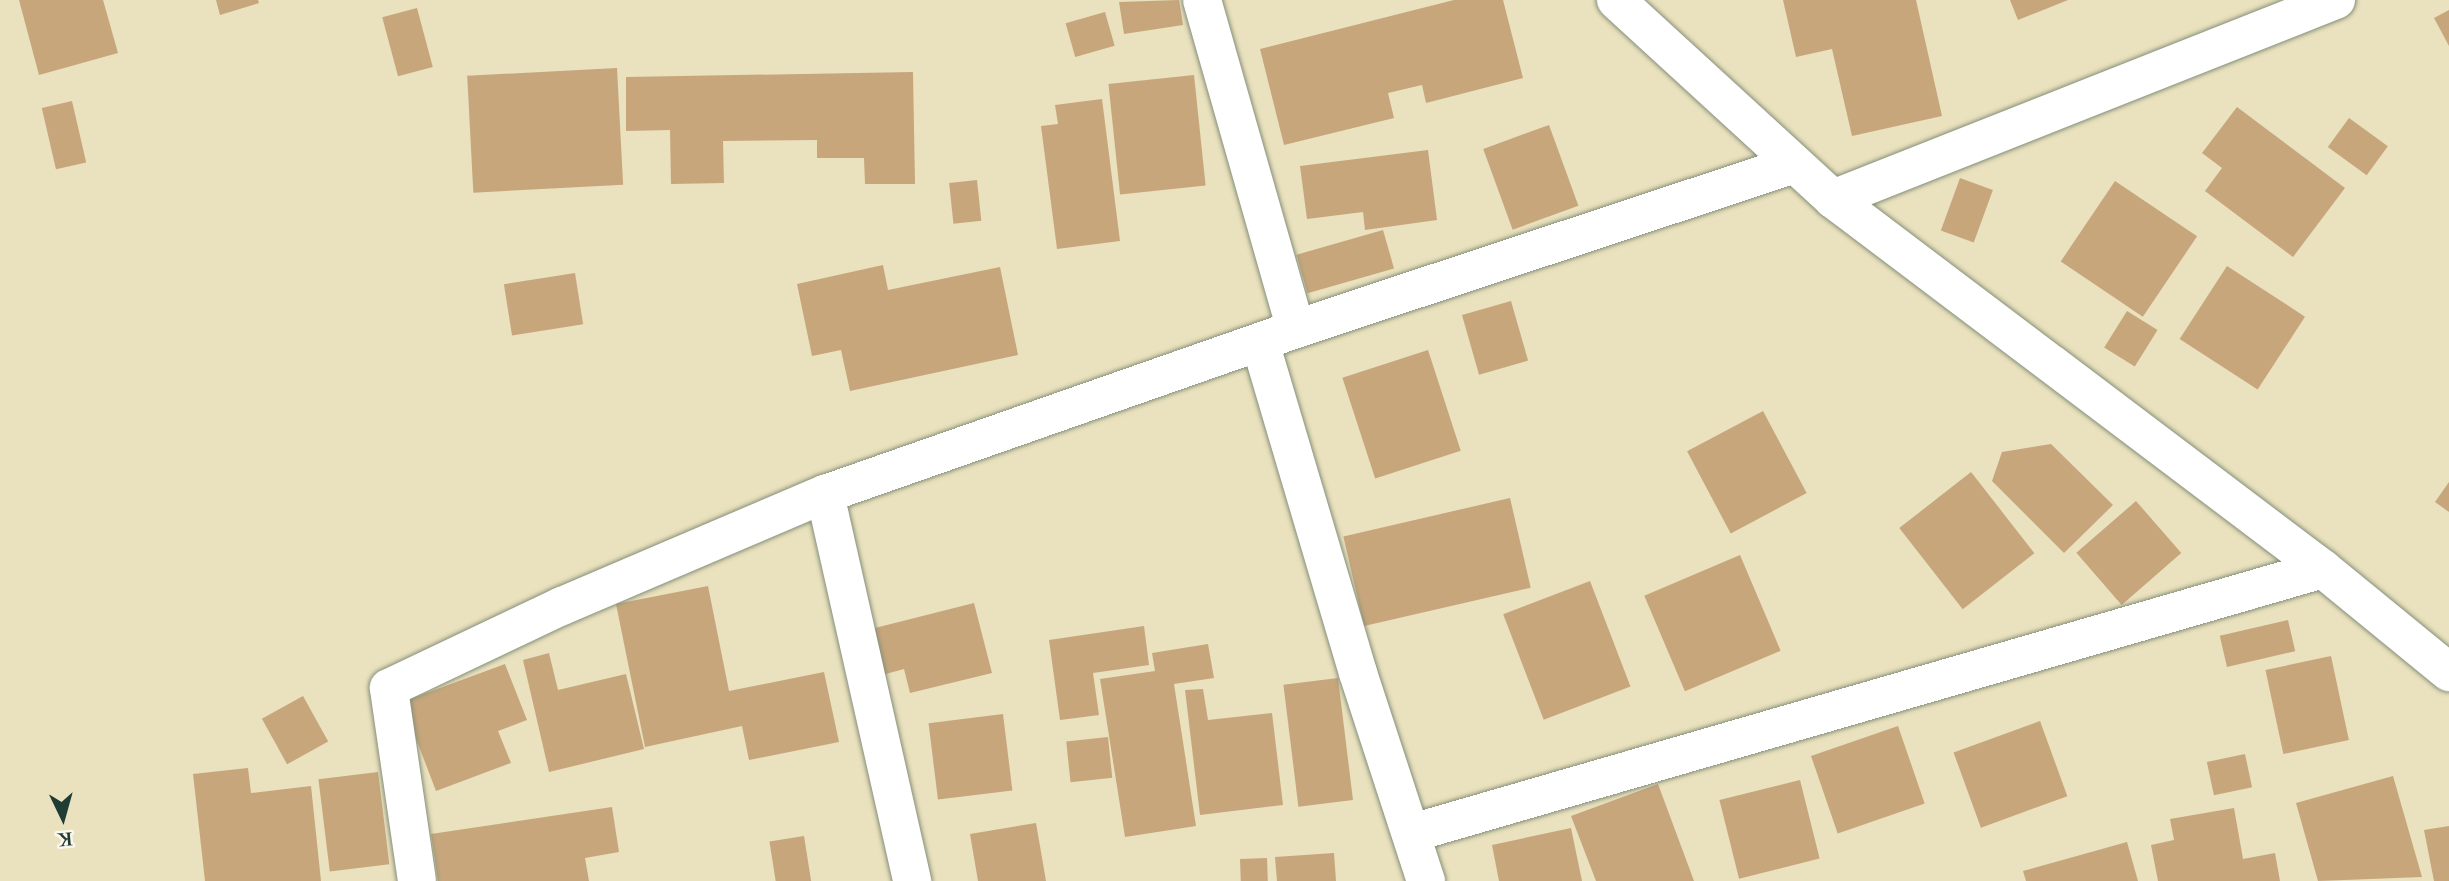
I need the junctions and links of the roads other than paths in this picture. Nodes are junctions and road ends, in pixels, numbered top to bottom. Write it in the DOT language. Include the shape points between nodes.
graph roads {
  1 [pos="1202,0"];
  2 [pos="1616,0"];
  3 [pos="2336,0"];
  4 [pos="1792,165"];
  5 [pos="1833,199"];
  6 [pos="1296,330"];
  7 [pos="1260,342"];
  8 [pos="825,494"];
  9 [pos="2322,569"];
  10 [pos="2449,672"];
  11 [pos="1412,833"];
  12 [pos="417,881"];
  13 [pos="912,881"];
  14 [pos="1426,881"];
  1 -- 6 [label="street"];
  2 -- 4 [label="street"];
  3 -- 5 [label="street"];
  4 -- 5 [label="street"];
  4 -- 6 [label="street"];
  5 -- 9 [label="street"];
  6 -- 7 [label="street"];
  7 -- 8 [label="street"];
  7 -- 11 [label="street" via="1358,673"];
  8 -- 12 [label="street" via="562,606 389,688"];
  8 -- 13 [label="street"];
  9 -- 10 [label="street"];
  9 -- 11 [label="street"];
  11 -- 14 [label="street"];
}
